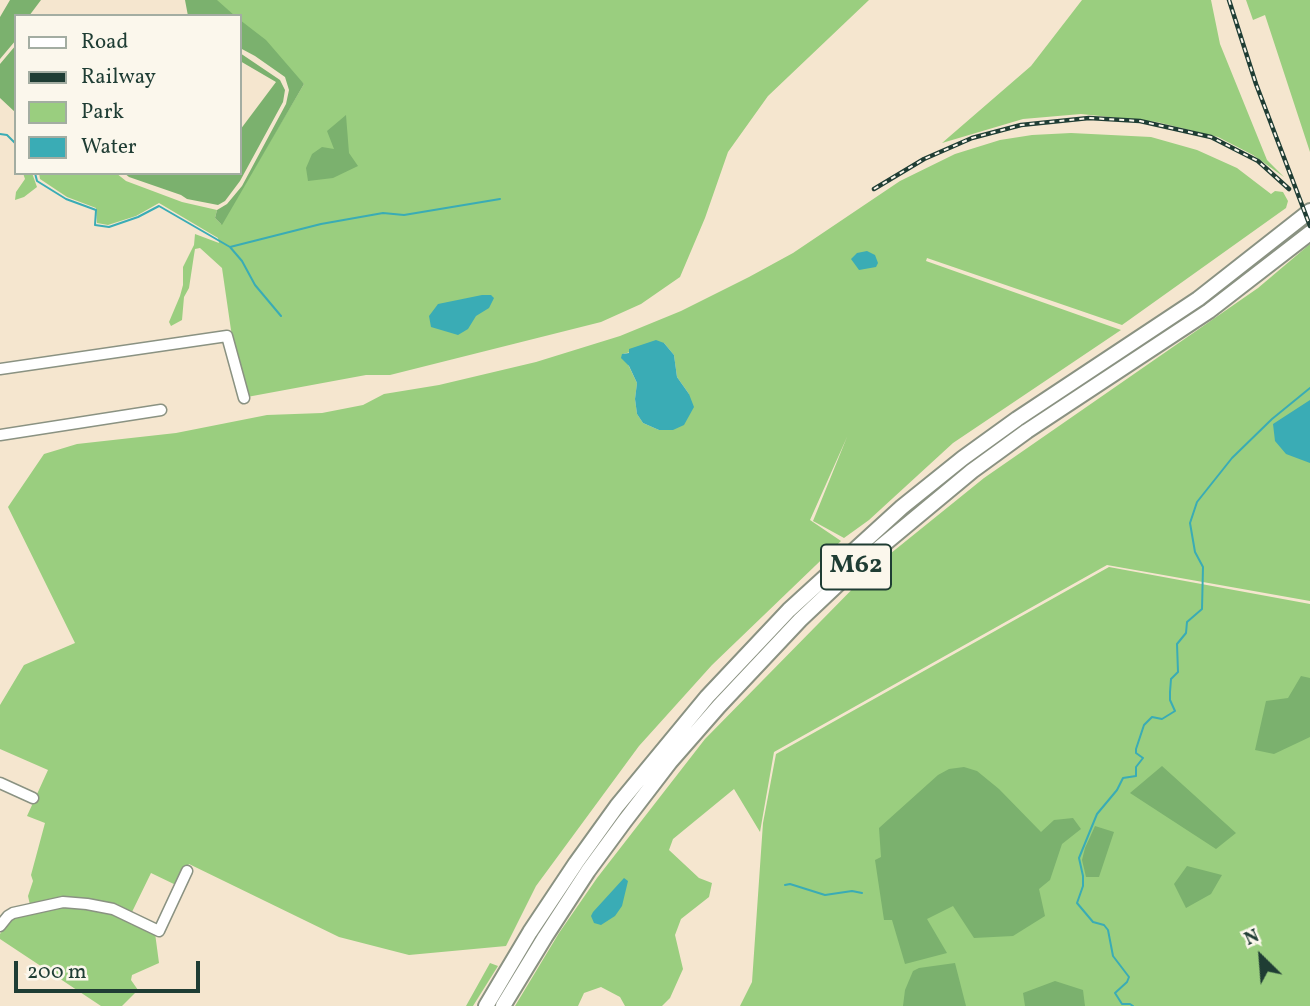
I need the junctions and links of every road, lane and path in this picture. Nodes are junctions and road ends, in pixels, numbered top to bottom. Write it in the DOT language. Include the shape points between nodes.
graph roads {
  1 [pos="1310,211"];
  2 [pos="1310,233"];
  3 [pos="0,369"];
  4 [pos="244,398"];
  5 [pos="161,410"];
  6 [pos="0,435"];
  7 [pos="0,783"];
  8 [pos="33,798"];
  9 [pos="187,871"];
  10 [pos="0,926"];
  11 [pos="486,1006"];
  12 [pos="503,1006"];
  1 -- 11 [label="highway, M62" via="1198,299 963,458 789,610 707,696 617,806 537,921"];
  2 -- 12 [label="highway, M62" via="1209,311 972,471 809,611 670,762 588,871"];
  3 -- 4 [label="street" via="227,336"];
  5 -- 6 [label="street"];
  7 -- 8 [label="street"];
  9 -- 10 [label="street" via="159,931 113,909 63,902 13,914"];
}
